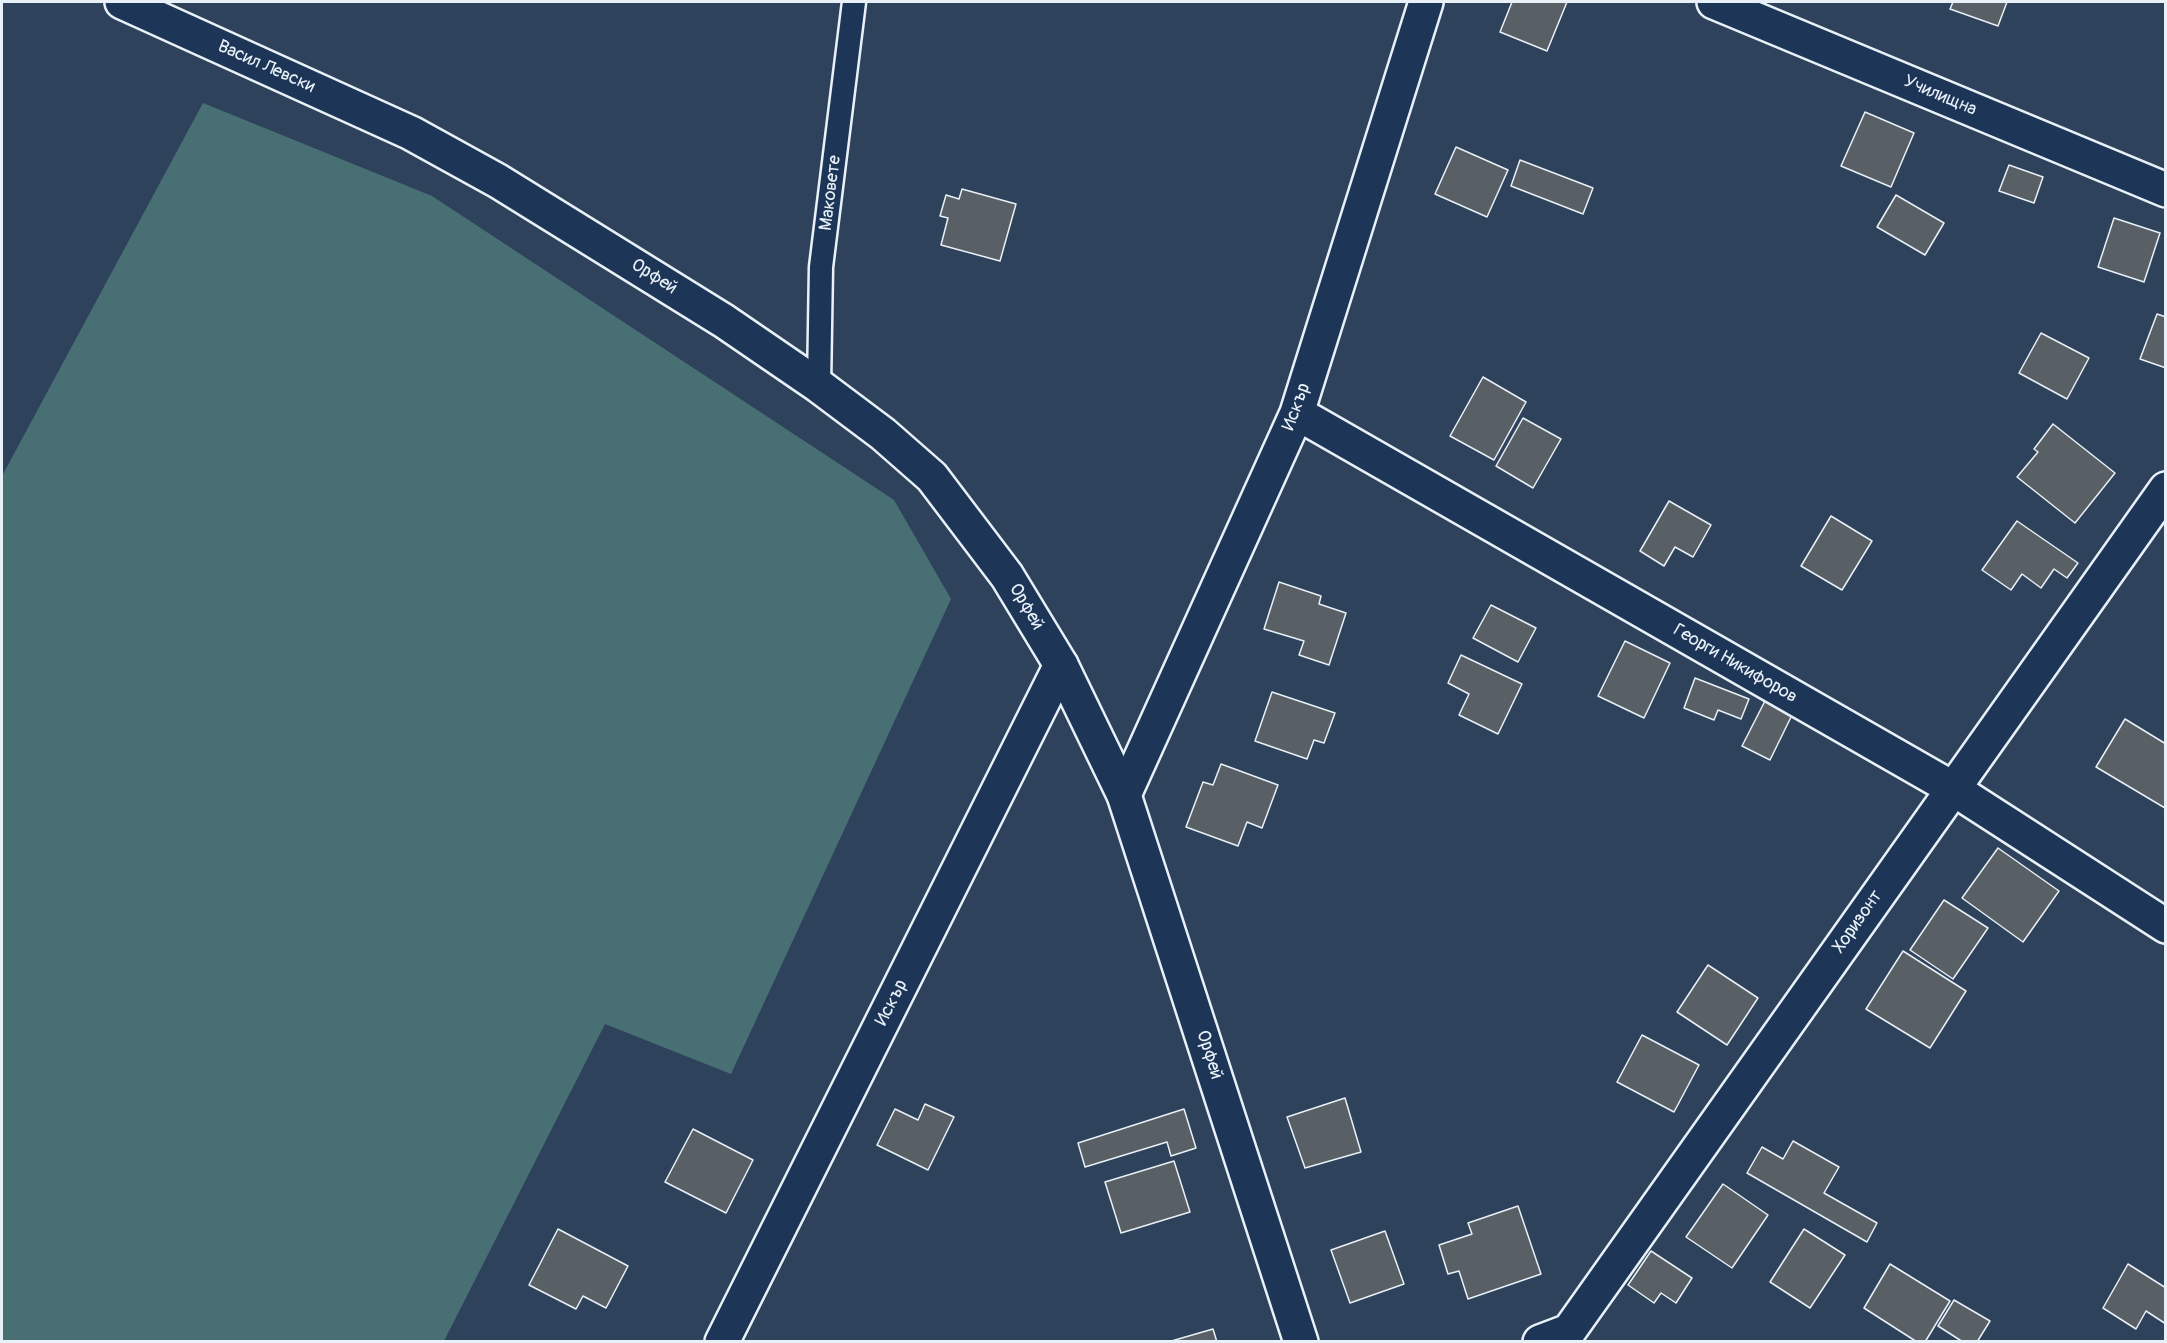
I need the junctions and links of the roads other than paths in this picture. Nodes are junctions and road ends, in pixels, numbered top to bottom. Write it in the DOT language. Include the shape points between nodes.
graph roads {
  1 [pos="122,2"];
  2 [pos="854,2"];
  3 [pos="1426,2"];
  4 [pos="1714,2"];
  5 [pos="411,133"];
  6 [pos="2166,190"];
  7 [pos="819,386"];
  8 [pos="1297,413"];
  9 [pos="2166,489"];
  10 [pos="1061,665"];
  11 [pos="1952,788"];
  12 [pos="1124,795"];
  13 [pos="2166,926"];
  14 [pos="1565,1338"];
  15 [pos="722,1341"];
  16 [pos="1301,1341"];
  1 -- 5 [label="street, Васил Левски"];
  2 -- 7 [label="lane, Маковете" via="821,267"];
  3 -- 8 [label="street, Искър"];
  4 -- 6 [label="street, Училищна"];
  5 -- 7 [label="street, Орфей" via="527,199 724,321"];
  7 -- 10 [label="street, Орфей" via="932,477 1007,576"];
  8 -- 11 [label="street, Георги Никифоров"];
  8 -- 12 [label="street, Искър"];
  9 -- 11 [label="street, Хоризонт"];
  10 -- 12 [label="street, Орфей"];
  10 -- 15 [label="street, Искър"];
  11 -- 13 [label="street, Георги Никифоров"];
  11 -- 14 [label="street, Хоризонт"];
  12 -- 16 [label="street, Орфей"];
}
